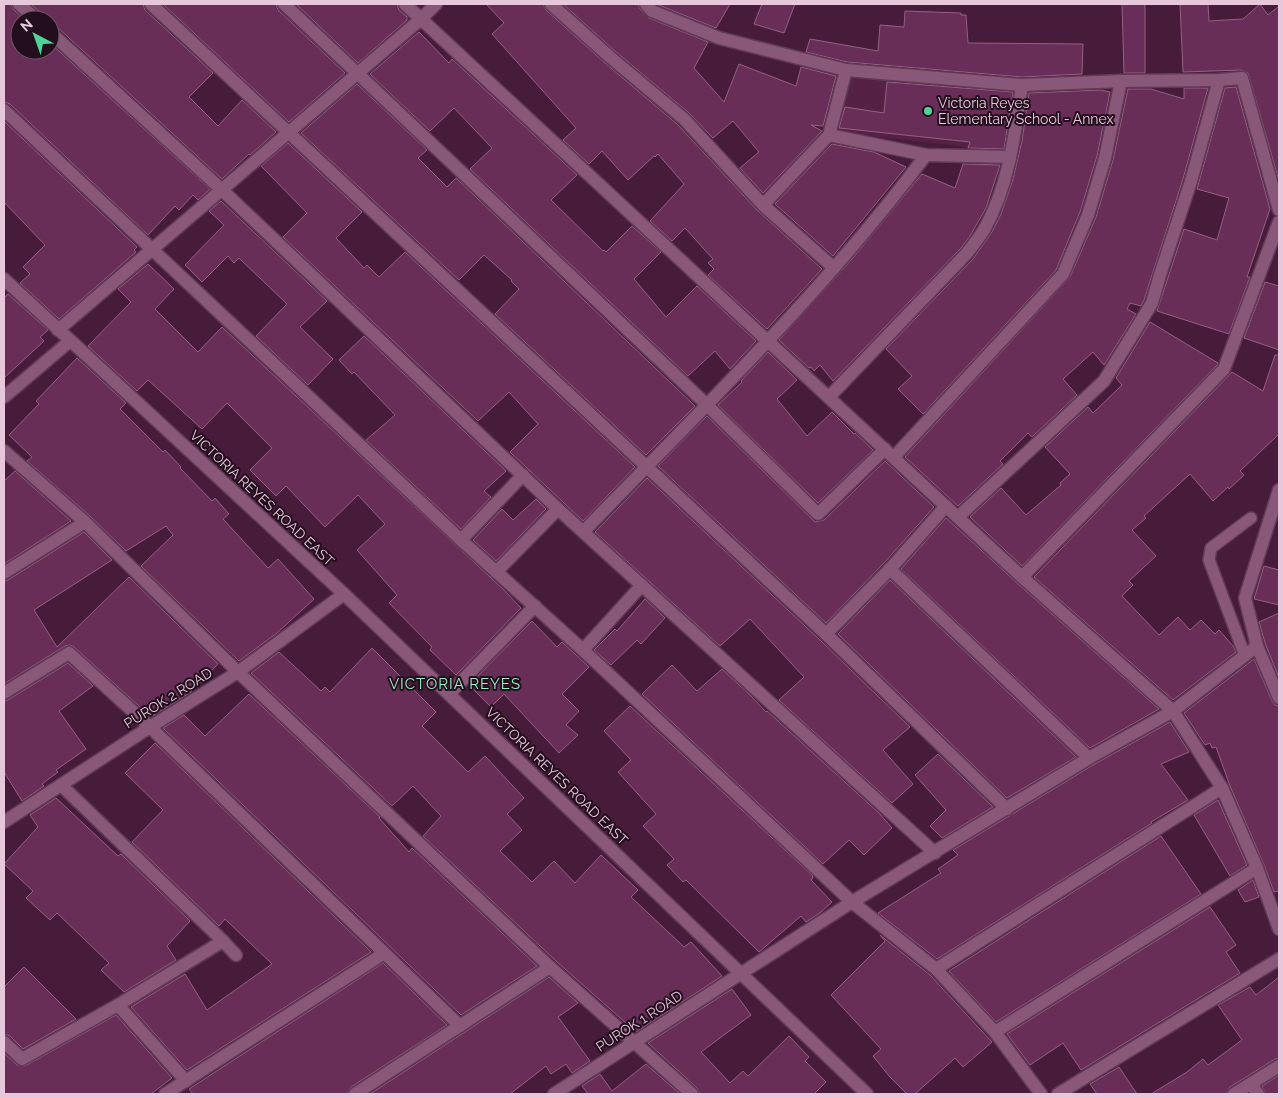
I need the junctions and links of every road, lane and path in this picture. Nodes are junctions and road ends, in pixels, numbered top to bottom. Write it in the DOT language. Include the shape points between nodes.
graph roads {
  1 [pos="151,4"];
  2 [pos="284,4"];
  3 [pos="406,4"];
  4 [pos="436,4"];
  5 [pos="551,4"];
  6 [pos="646,4"];
  7 [pos="421,19"];
  8 [pos="60,41"];
  9 [pos="846,70"];
  10 [pos="357,73"];
  11 [pos="1219,80"];
  12 [pos="1121,81"];
  13 [pos="1022,85"];
  14 [pos="4,110"];
  15 [pos="288,132"];
  16 [pos="829,135"];
  17 [pos="926,155"];
  18 [pos="1010,157"];
  19 [pos="221,189"];
  20 [pos="763,205"];
  21 [pos="1279,210"];
  22 [pos="1279,222"];
  23 [pos="152,250"];
  24 [pos="834,268"];
  25 [pos="4,279"];
  26 [pos="58,330"];
  27 [pos="70,341"];
  28 [pos="769,342"];
  29 [pos="4,397"];
  30 [pos="829,398"];
  31 [pos="707,405"];
  32 [pos="4,451"];
  33 [pos="889,453"];
  34 [pos="647,466"];
  35 [pos="523,475"];
  36 [pos="1279,490"];
  37 [pos="946,506"];
  38 [pos="558,509"];
  39 [pos="958,517"];
  40 [pos="1251,518"];
  41 [pos="85,522"];
  42 [pos="584,531"];
  43 [pos="461,540"];
  44 [pos="890,569"];
  45 [pos="496,572"];
  46 [pos="4,573"];
  47 [pos="1022,577"];
  48 [pos="642,585"];
  49 [pos="344,594"];
  50 [pos="534,606"];
  51 [pos="826,634"];
  52 [pos="1257,646"];
  53 [pos="583,650"];
  54 [pos="1245,656"];
  55 [pos="238,672"];
  56 [pos="4,693"];
  57 [pos="449,694"];
  58 [pos="1279,698"];
  59 [pos="1173,711"];
  60 [pos="150,727"];
  61 [pos="1089,758"];
  62 [pos="61,785"];
  63 [pos="1222,788"];
  64 [pos="1007,808"];
  65 [pos="4,822"];
  66 [pos="935,853"];
  67 [pos="1257,868"];
  68 [pos="852,902"];
  69 [pos="1279,929"];
  70 [pos="223,941"];
  71 [pos="383,954"];
  72 [pos="236,955"];
  73 [pos="1279,959"];
  74 [pos="550,966"];
  75 [pos="936,969"];
  76 [pos="741,973"];
  77 [pos="118,1005"];
  78 [pos="460,1026"];
  79 [pos="996,1032"];
  80 [pos="4,1042"];
  81 [pos="635,1042"];
  82 [pos="1279,1066"];
  83 [pos="186,1081"];
  84 [pos="1255,1089"];
  85 [pos="164,1094"];
  86 [pos="355,1094"];
  87 [pos="554,1094"];
  88 [pos="692,1094"];
  89 [pos="867,1094"];
  90 [pos="1040,1094"];
  91 [pos="1058,1094"];
  92 [pos="1234,1094"];
  1 -- 15 [label="street"];
  2 -- 10 [label="street"];
  3 -- 7 [label="street"];
  4 -- 7 [label="street"];
  5 -- 20 [label="street" via="684,119"];
  6 -- 9 [label="street" via="652,11 719,38"];
  7 -- 10 [label="street"];
  7 -- 28 [label="street"];
  8 -- 19 [label="street"];
  9 -- 13 [label="street"];
  9 -- 16 [label="street"];
  10 -- 15 [label="street"];
  10 -- 31 [label="street"];
  11 -- 12 [label="street"];
  11 -- 21 [label="street" via="1242,78"];
  11 -- 39 [label="street" via="1152,302 1104,382"];
  12 -- 13 [label="street"];
  12 -- 33 [label="street" via="1105,158 1088,215 1063,274"];
  13 -- 18 [label="street"];
  14 -- 23 [label="street"];
  15 -- 19 [label="street"];
  15 -- 34 [label="street"];
  16 -- 17 [label="street"];
  16 -- 20 [label="street"];
  17 -- 18 [label="street"];
  17 -- 24 [label="street"];
  18 -- 30 [label="street" via="985,229 967,253"];
  19 -- 23 [label="street"];
  19 -- 35 [label="street"];
  20 -- 24 [label="street"];
  22 -- 47 [label="street" via="1224,369"];
  23 -- 26 [label="street"];
  23 -- 43 [label="street"];
  24 -- 28 [label="street"];
  25 -- 26 [label="street, VICTORIA REYES ROAD EAST"];
  26 -- 27 [label="street, VICTORIA REYES ROAD EAST"];
  27 -- 29 [label="street"];
  27 -- 49 [label="street, VICTORIA REYES ROAD EAST"];
  28 -- 30 [label="street"];
  28 -- 31 [label="street"];
  30 -- 33 [label="street"];
  31 -- 33 [label="street" via="818,514"];
  31 -- 34 [label="street"];
  32 -- 41 [label="street"];
  33 -- 37 [label="street"];
  34 -- 42 [label="street"];
  34 -- 51 [label="street"];
  35 -- 38 [label="street"];
  35 -- 43 [label="street"];
  36 -- 52 [label="street" via="1246,598"];
  37 -- 39 [label="street"];
  37 -- 44 [label="street"];
  38 -- 42 [label="street"];
  38 -- 45 [label="street"];
  39 -- 47 [label="street"];
  40 -- 54 [label="lane" via="1211,548 1209,560"];
  41 -- 46 [label="street"];
  41 -- 55 [label="street"];
  42 -- 48 [label="street"];
  43 -- 45 [label="street"];
  44 -- 51 [label="street"];
  44 -- 61 [label="street"];
  45 -- 50 [label="street"];
  47 -- 59 [label="street"];
  48 -- 53 [label="street"];
  48 -- 66 [label="street"];
  49 -- 55 [label="street, PUROK 2 ROAD"];
  49 -- 57 [label="street, VICTORIA REYES ROAD EAST"];
  50 -- 53 [label="street"];
  50 -- 57 [label="street"];
  51 -- 64 [label="street"];
  52 -- 54 [label="street, PUROK 1 ROAD"];
  52 -- 58 [label="street"];
  53 -- 68 [label="street"];
  54 -- 59 [label="street, PUROK 1 ROAD"];
  55 -- 60 [label="street, PUROK 2 ROAD"];
  55 -- 74 [label="street"];
  56 -- 60 [label="street" via="69,652"];
  57 -- 76 [label="street, VICTORIA REYES ROAD EAST"];
  59 -- 61 [label="street, PUROK 1 ROAD"];
  59 -- 63 [label="street"];
  60 -- 62 [label="street, PUROK 2 ROAD"];
  60 -- 71 [label="street"];
  61 -- 64 [label="street, PUROK 1 ROAD"];
  62 -- 65 [label="street, PUROK 2 ROAD"];
  62 -- 70 [label="street"];
  63 -- 67 [label="street"];
  63 -- 75 [label="street"];
  64 -- 66 [label="street, PUROK 1 ROAD"];
  66 -- 68 [label="street, PUROK 1 ROAD"];
  67 -- 69 [label="street"];
  67 -- 79 [label="street"];
  68 -- 75 [label="street"];
  68 -- 76 [label="street, PUROK 1 ROAD"];
  70 -- 72 [label="street"];
  70 -- 77 [label="street"];
  71 -- 78 [label="street"];
  71 -- 83 [label="street"];
  73 -- 91 [label="street"];
  74 -- 78 [label="street"];
  74 -- 81 [label="street"];
  75 -- 79 [label="street"];
  76 -- 81 [label="street, PUROK 1 ROAD"];
  76 -- 89 [label="street, VICTORIA REYES ROAD EAST"];
  77 -- 80 [label="street" via="22,1059"];
  77 -- 83 [label="street"];
  78 -- 86 [label="street"];
  79 -- 90 [label="street"];
  81 -- 87 [label="street, PUROK 1 ROAD"];
  81 -- 88 [label="street"];
  82 -- 84 [label="street"];
  83 -- 85 [label="street"];
  84 -- 92 [label="street"];
}
